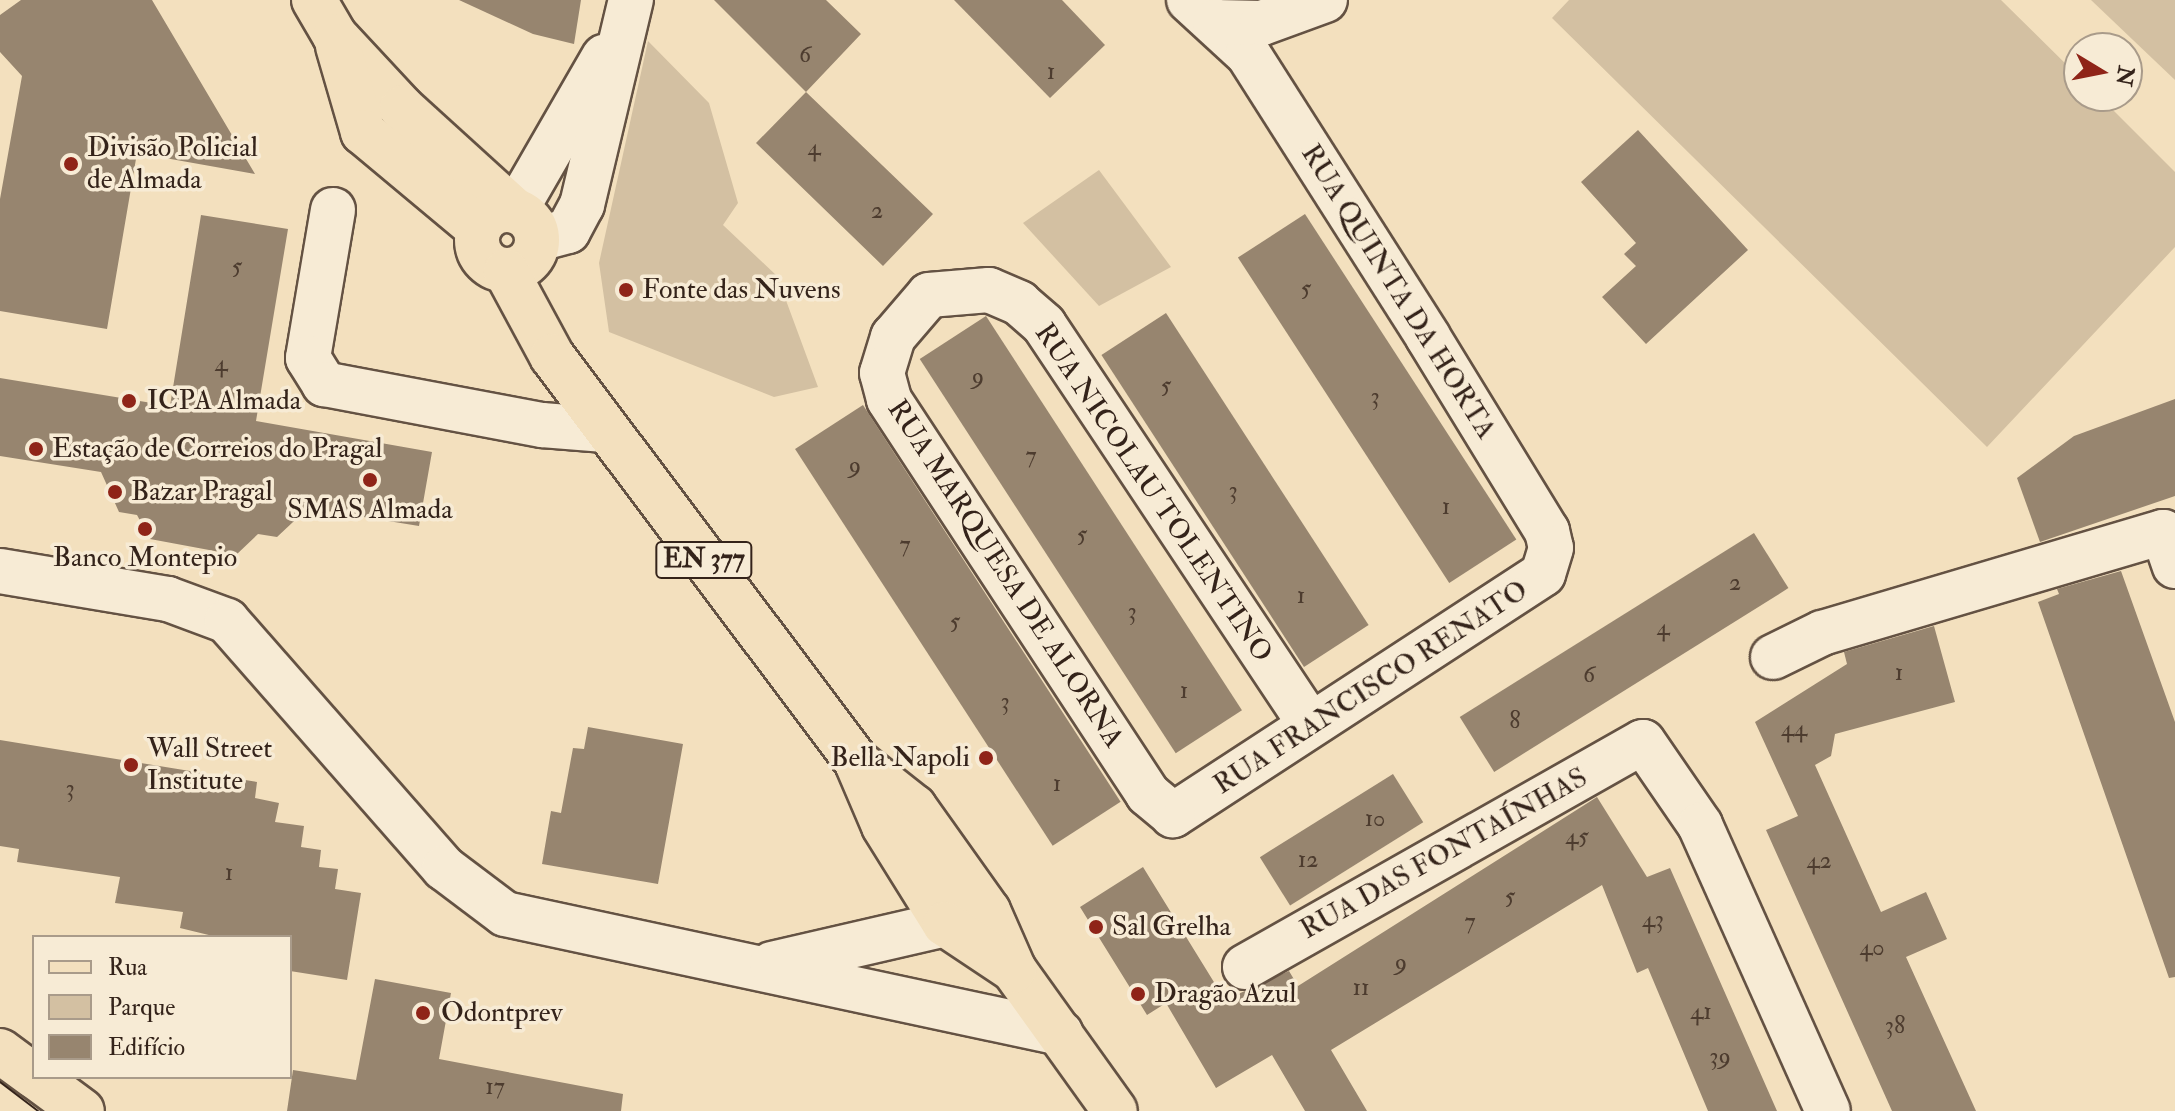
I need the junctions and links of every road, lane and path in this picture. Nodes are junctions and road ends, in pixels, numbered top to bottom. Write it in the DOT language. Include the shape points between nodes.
graph roads {
  1 [pos="1325,0"];
  2 [pos="628,10"];
  3 [pos="1202,11"];
  4 [pos="324,18"];
  5 [pos="333,210"];
  6 [pos="510,226"];
  7 [pos="929,295"];
  8 [pos="552,356"];
  9 [pos="605,430"];
  10 [pos="1547,531"];
  11 [pos="2175,566"];
  12 [pos="0,571"];
  13 [pos="1773,657"];
  14 [pos="1309,723"];
  15 [pos="857,762"];
  16 [pos="1160,810"];
  17 [pos="945,924"];
  18 [pos="1007,951"];
  19 [pos="765,965"];
  20 [pos="1245,967"];
  21 [pos="1060,1033"];
  22 [pos="0,1051"];
  23 [pos="32,1074"];
  24 [pos="39,1079"];
  25 [pos="82,1111"];
  26 [pos="1115,1111"];
  27 [pos="1828,1111"];
  1 -- 3 [label="street" via="1262,23"];
  2 -- 6 [label="street" via="582,205 568,231"];
  3 -- 10 [label="street, RUA QUINTA DA HORTA" via="1248,54"];
  4 -- 6 [label="main road, EN 377" via="363,132"];
  5 -- 9 [label="street" via="308,358 324,384 542,425"];
  6 -- 8 [label="main road, EN 377"];
  6 -- 8 [label="main road, EN 377" via="479,252 506,271"];
  7 -- 14 [label="street, RUA NICOLAU TOLENTINO" via="989,290 1019,303 1044,325"];
  7 -- 16 [label="street, RUA MARQUESA DE ALORNA" via="893,337 882,373 889,399"];
  8 -- 9 [label="main road, EN 377"];
  9 -- 15 [label="main road, EN 377"];
  10 -- 14 [label="street, RUA FRANCISCO RENATO" via="1550,558 1536,581"];
  11 -- 13 [label="street" via="2163,532 1822,633"];
  12 -- 19 [label="street" via="168,599 227,621 444,868 505,914"];
  14 -- 16 [label="street, RUA FRANCISCO RENATO" via="1179,815"];
  15 -- 17 [label="main road, EN 377" via="884,826"];
  15 -- 18 [label="main road, EN 377" via="914,807"];
  17 -- 18 [label="main road, EN 377"];
  17 -- 19 [label="street"];
  18 -- 21 [label="main road, EN 377"];
  19 -- 21 [label="street"];
  20 -- 27 [label="street, RUA DAS FONTAÍNHAS" via="1643,742 1700,825"];
  21 -- 26 [label="main road, EN 377"];
  22 -- 23 [label="main road"];
  24 -- 25 [label="main road"];
}
